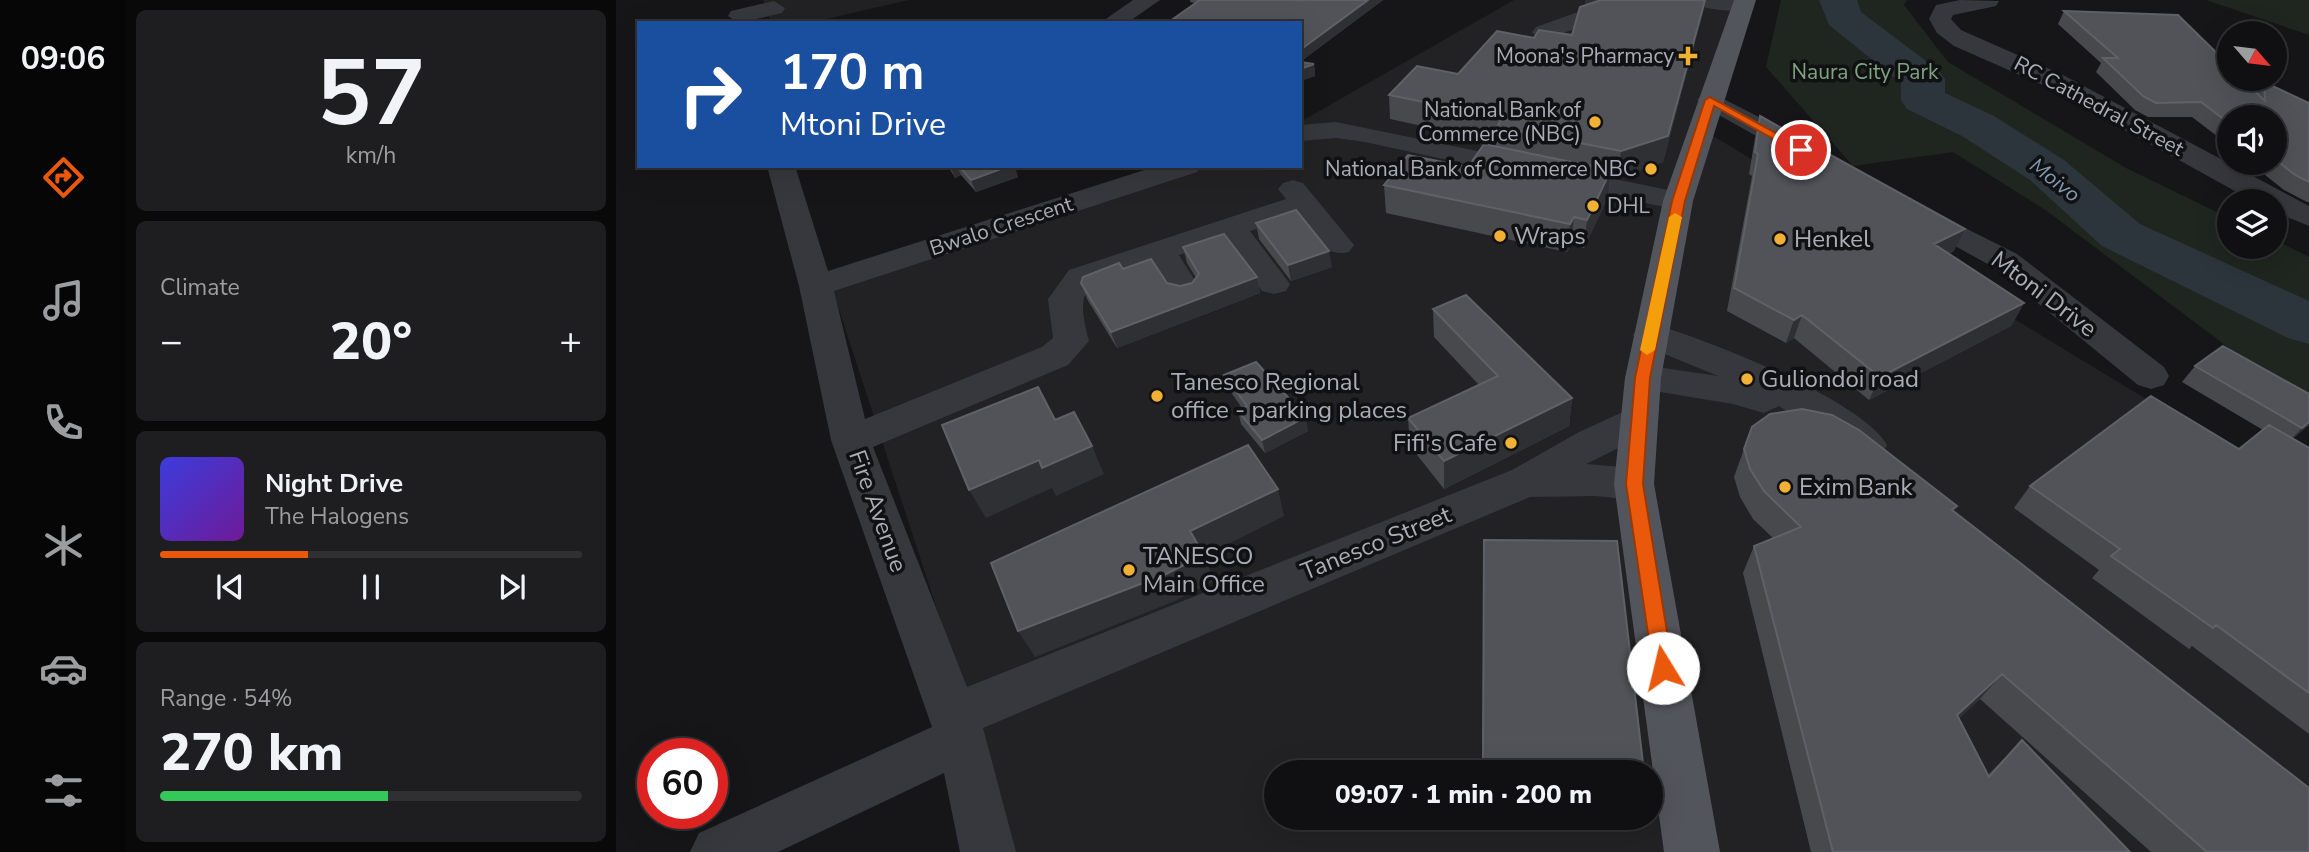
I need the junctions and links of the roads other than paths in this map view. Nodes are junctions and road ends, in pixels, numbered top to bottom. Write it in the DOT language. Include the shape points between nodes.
graph roads {
  1 [pos="1149,0"];
  2 [pos="1633,0"];
  3 [pos="1700,0"];
  4 [pos="1988,1"];
  5 [pos="1744,3"];
  6 [pos="774,8"];
  7 [pos="738,13"];
  8 [pos="1114,21"];
  9 [pos="1544,32"];
  10 [pos="1710,100"];
  11 [pos="1302,133"];
  12 [pos="1829,164"];
  13 [pos="782,168"];
  14 [pos="1181,168"];
  15 [pos="1888,197"];
  16 [pos="1678,201"];
  17 [pos="2309,217"];
  18 [pos="1230,226"];
  19 [pos="1338,245"];
  20 [pos="1161,251"];
  21 [pos="1274,284"];
  22 [pos="816,286"];
  23 [pos="1184,290"];
  24 [pos="1650,335"];
  25 [pos="2151,376"];
  26 [pos="1643,378"];
  27 [pos="1639,421"];
  28 [pos="1848,430"];
  29 [pos="851,440"];
  30 [pos="1902,472"];
  31 [pos="1526,481"];
  32 [pos="1634,484"];
  33 [pos="958,728"];
  34 [pos="718,852"];
  35 [pos="988,852"];
  36 [pos="1692,852"];
  1 -- 8 [label="street"];
  2 -- 9 [label="street"];
  3 -- 5 [label="street"];
  4 -- 17 [label="street, RC Cathedral Street" via="1944,10 1940,19 1944,28 2050,78"];
  5 -- 10 [label="main road"];
  6 -- 7 [label="street"];
  10 -- 12 [label="street"];
  10 -- 16 [label="main road"];
  11 -- 16 [label="street" via="1365,134"];
  13 -- 22 [label="street, Fire Avenue"];
  14 -- 22 [label="street, Bwalo Crescent"];
  15 -- 25 [label="street, Mtoni Drive" via="2006,261"];
  16 -- 24 [label="main road"];
  18 -- 19 [label="street" via="1298,196"];
  18 -- 20 [label="street"];
  18 -- 21 [label="street"];
  20 -- 23 [label="street"];
  20 -- 29 [label="street" via="1081,277 1067,290 1062,301 1071,341 1055,356"];
  22 -- 29 [label="street, Fire Avenue"];
  24 -- 26 [label="main road"];
  24 -- 28 [label="street" via="1802,398"];
  26 -- 27 [label="main road"];
  26 -- 28 [label="street" via="1733,391"];
  27 -- 31 [label="street"];
  27 -- 32 [label="main road"];
  28 -- 30 [label="street"];
  29 -- 33 [label="street, Fire Avenue"];
  31 -- 32 [label="street"];
  31 -- 33 [label="street, Tanesco Street"];
  32 -- 36 [label="main road"];
  33 -- 34 [label="street, Tanesco Street"];
  33 -- 35 [label="street, Fire Avenue"];
}
